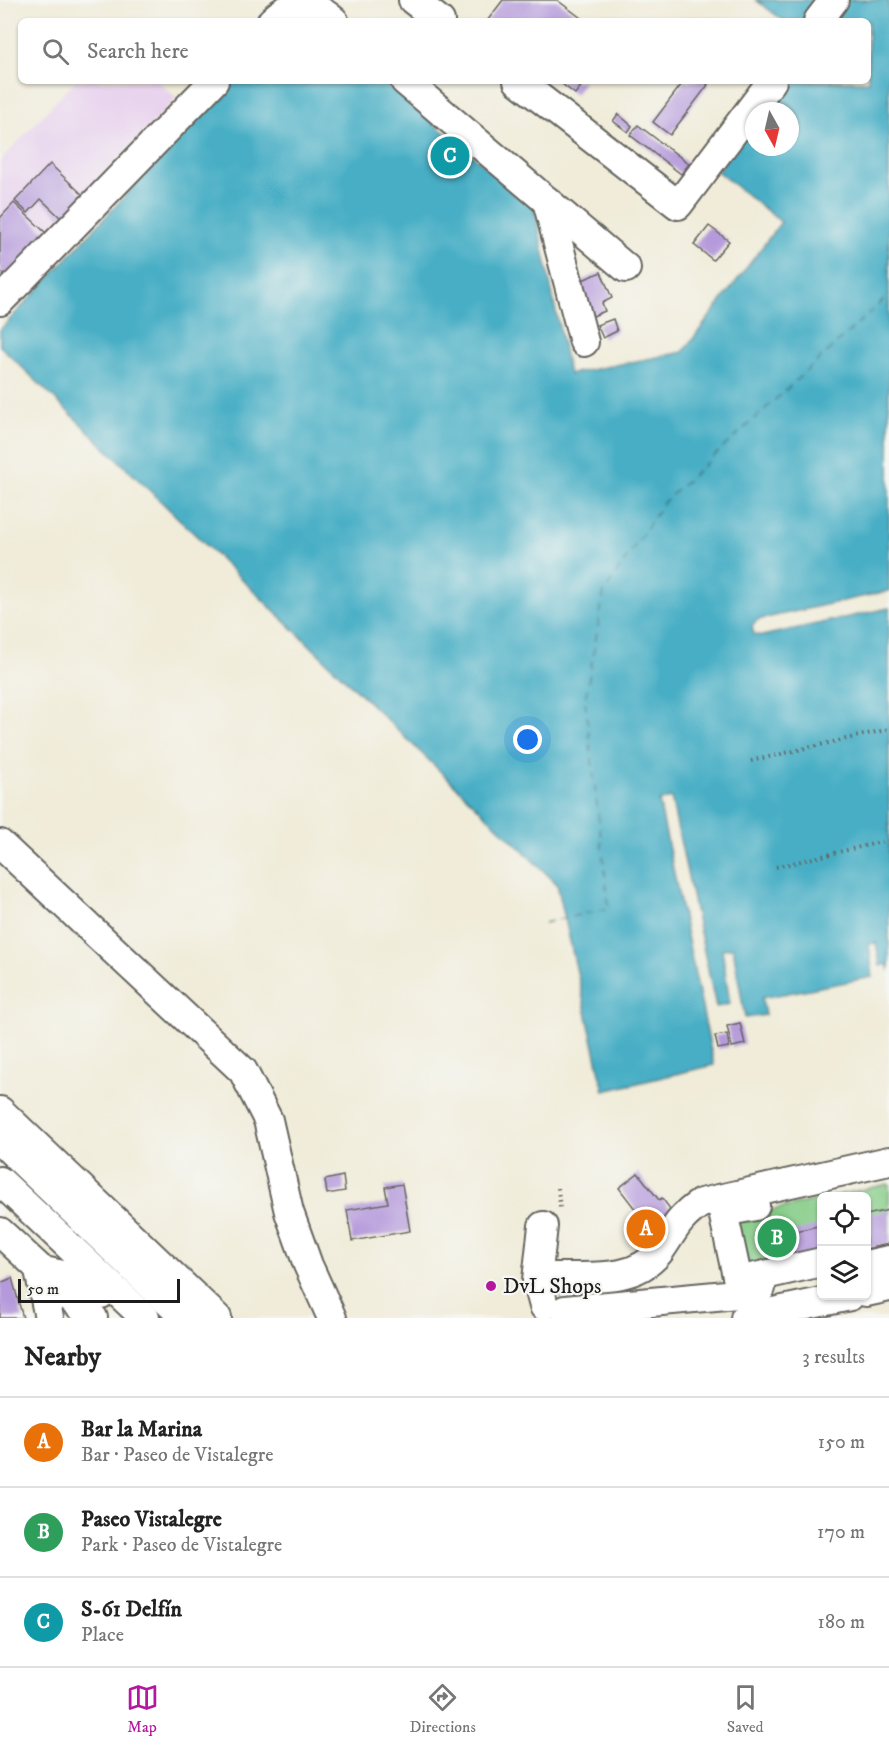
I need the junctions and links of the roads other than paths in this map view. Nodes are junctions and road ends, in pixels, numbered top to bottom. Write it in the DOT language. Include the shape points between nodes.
graph roads {
  1 [pos="412,0"];
  2 [pos="834,0"];
  3 [pos="276,18"];
  4 [pos="331,18"];
  5 [pos="436,18"];
  6 [pos="820,18"];
  7 [pos="211,84"];
  8 [pos="409,84"];
  9 [pos="522,84"];
  10 [pos="770,84"];
  11 [pos="547,201"];
  12 [pos="565,269"];
  13 [pos="0,301"];
  14 [pos="584,342"];
  15 [pos="0,844"];
  16 [pos="0,1111"];
  17 [pos="0,1140"];
  18 [pos="889,1161"];
  19 [pos="889,1178"];
  20 [pos="0,1181"];
  21 [pos="543,1226"];
  22 [pos="0,1232"];
  23 [pos="889,1247"];
  24 [pos="871,1251"];
  25 [pos="889,1260"];
  26 [pos="817,1263"];
  27 [pos="871,1264"];
  28 [pos="39,1270"];
  29 [pos="817,1276"];
  30 [pos="555,1277"];
  31 [pos="889,1287"];
  32 [pos="871,1291"];
  33 [pos="831,1300"];
  34 [pos="137,1311"];
  35 [pos="553,1313"];
  36 [pos="49,1318"];
  37 [pos="93,1318"];
  38 [pos="185,1318"];
  39 [pos="217,1318"];
  40 [pos="332,1318"];
  41 [pos="745,1318"];
  1 -- 5 [label="street"];
  2 -- 6 [label="street"];
  3 -- 4 [label="street" via="299,6 323,11"];
  7 -- 13 [label="street"];
  8 -- 11 [label="street"];
  9 -- 10 [label="street" via="678,205"];
  11 -- 12 [label="street"];
  11 -- 12 [label="street" via="617,261"];
  12 -- 14 [label="street"];
  15 -- 40 [label="street" via="243,1071 268,1120 289,1212"];
  16 -- 39 [label="street"];
  17 -- 38 [label="street"];
  18 -- 30 [label="street" via="701,1203 678,1222 650,1263 637,1270 625,1275"];
  19 -- 26 [label="street" via="723,1212 738,1281"];
  20 -- 34 [label="street"];
  21 -- 35 [label="street" via="537,1280"];
  22 -- 28 [label="street"];
  23 -- 24 [label="street"];
  25 -- 27 [label="street"];
  28 -- 34 [label="street" via="86,1280 105,1299"];
  28 -- 36 [label="street"];
  28 -- 37 [label="street"];
  29 -- 35 [label="street" via="736,1294"];
  31 -- 32 [label="street"];
  33 -- 41 [label="street"];
}
